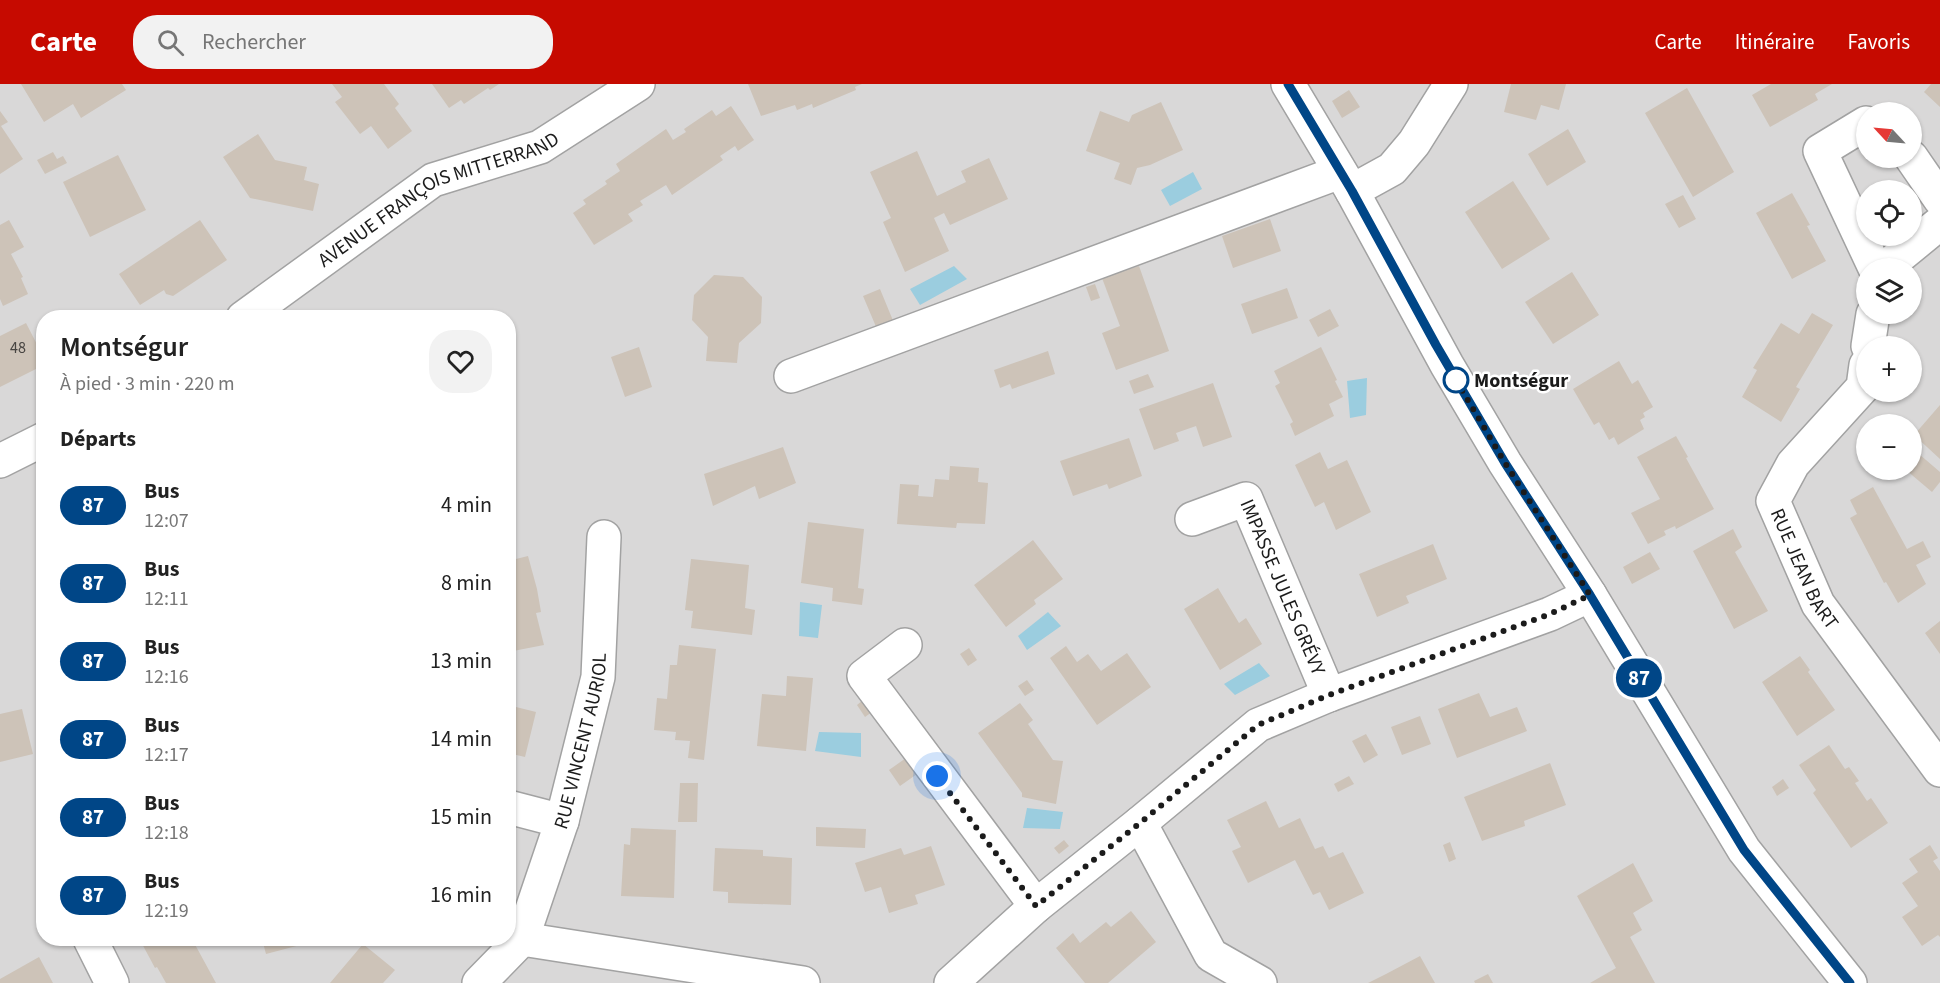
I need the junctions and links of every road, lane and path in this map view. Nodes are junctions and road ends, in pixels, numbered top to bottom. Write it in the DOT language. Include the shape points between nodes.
graph roads {
  1 [pos="638,84"];
  2 [pos="1288,84"];
  3 [pos="1451,84"];
  4 [pos="1856,129"];
  5 [pos="1919,168"];
  6 [pos="1346,182"];
  7 [pos="1940,199"];
  8 [pos="1940,223"];
  9 [pos="1870,258"];
  10 [pos="1897,258"];
  11 [pos="254,310"];
  12 [pos="791,376"];
  13 [pos="1856,395"];
  14 [pos="36,443"];
  15 [pos="0,461"];
  16 [pos="1192,519"];
  17 [pos="604,537"];
  18 [pos="1590,595"];
  19 [pos="905,645"];
  20 [pos="1329,695"];
  21 [pos="1940,770"];
  22 [pos="516,809"];
  23 [pos="562,821"];
  24 [pos="1140,823"];
  25 [pos="1036,906"];
  26 [pos="522,939"];
  27 [pos="516,945"];
  28 [pos="94,946"];
  29 [pos="515,946"];
  30 [pos="112,983"];
  31 [pos="479,983"];
  32 [pos="803,983"];
  33 [pos="951,983"];
  34 [pos="1260,983"];
  35 [pos="1850,983"];
  1 -- 11 [label="street, AVENUE FRANÇOIS MITTERRAND" via="540,147 433,180"];
  2 -- 6 [label="street"];
  3 -- 6 [label="street" via="1414,143 1392,169"];
  4 -- 9 [label="street" via="1820,151"];
  5 -- 7 [label="street"];
  6 -- 12 [label="street"];
  6 -- 18 [label="street" via="1447,365"];
  8 -- 10 [label="street"];
  13 -- 21 [label="street, RUE JEAN BART" via="1793,464 1773,501 1818,604"];
  14 -- 15 [label="street"];
  16 -- 20 [label="street, IMPASSE JULES GRÉVY" via="1246,499"];
  17 -- 23 [label="street, RUE VINCENT AURIOL" via="598,676"];
  18 -- 20 [label="street" via="1550,614"];
  18 -- 35 [label="street" via="1744,850"];
  19 -- 25 [label="street" via="864,676"];
  20 -- 24 [label="street" via="1258,725"];
  22 -- 23 [label="street"];
  23 -- 26 [label="street, RUE VINCENT AURIOL"];
  24 -- 25 [label="street"];
  24 -- 34 [label="street" via="1211,955"];
  25 -- 33 [label="street"];
  26 -- 27 [label="street"];
  26 -- 32 [label="street"];
  28 -- 30 [label="street"];
  29 -- 31 [label="street"];
}
